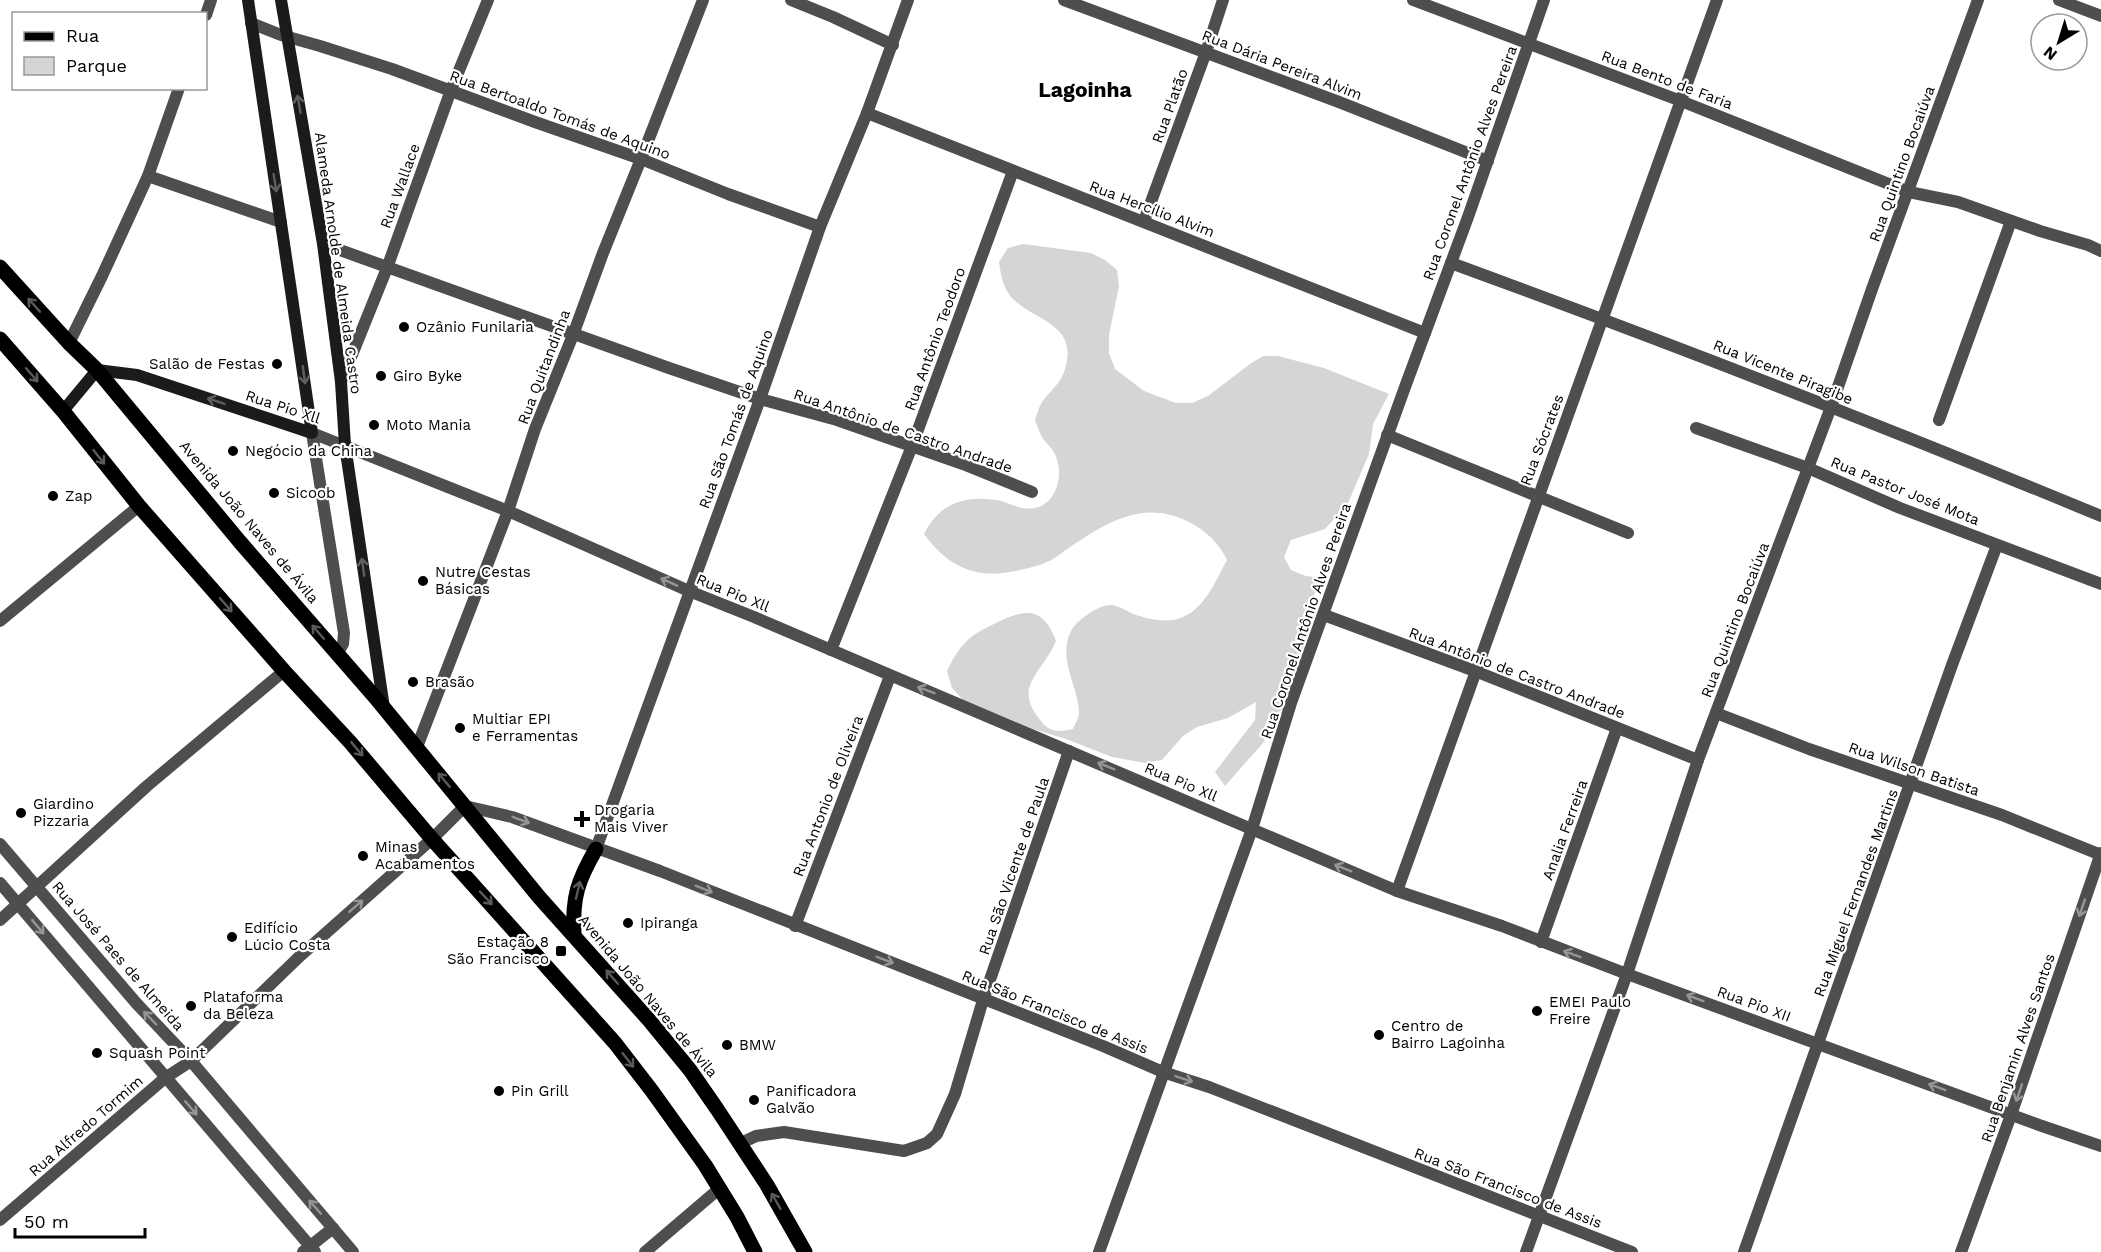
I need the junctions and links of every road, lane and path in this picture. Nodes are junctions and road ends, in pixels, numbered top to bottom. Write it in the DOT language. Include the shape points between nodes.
graph roads {
  1 [pos="248,0"];
  2 [pos="281,0"];
  3 [pos="488,0"];
  4 [pos="702,0"];
  5 [pos="791,0"];
  6 [pos="908,0"];
  7 [pos="1064,0"];
  8 [pos="1223,0"];
  9 [pos="1413,0"];
  10 [pos="1544,0"];
  11 [pos="1716,0"];
  12 [pos="1978,0"];
  13 [pos="2059,0"];
  14 [pos="2101,16"];
  15 [pos="251,23"];
  16 [pos="288,37"];
  17 [pos="1528,44"];
  18 [pos="893,45"];
  19 [pos="1206,52"];
  20 [pos="178,90"];
  21 [pos="450,90"];
  22 [pos="1680,101"];
  23 [pos="867,113"];
  24 [pos="641,159"];
  25 [pos="1488,160"];
  26 [pos="1012,171"];
  27 [pos="148,176"];
  28 [pos="1909,192"];
  29 [pos="1143,221"];
  30 [pos="2011,221"];
  31 [pos="281,222"];
  32 [pos="820,227"];
  33 [pos="323,244"];
  34 [pos="2101,251"];
  35 [pos="1451,263"];
  36 [pos="0,267"];
  37 [pos="387,268"];
  38 [pos="1602,318"];
  39 [pos="1425,333"];
  40 [pos="573,335"];
  41 [pos="0,339"];
  42 [pos="69,342"];
  43 [pos="97,370"];
  44 [pos="341,382"];
  45 [pos="760,399"];
  46 [pos="1831,407"];
  47 [pos="63,411"];
  48 [pos="1939,420"];
  49 [pos="1696,428"];
  50 [pos="312,433"];
  51 [pos="1387,435"];
  52 [pos="345,445"];
  53 [pos="912,446"];
  54 [pos="1808,468"];
  55 [pos="1032,492"];
  56 [pos="1537,497"];
  57 [pos="139,506"];
  58 [pos="508,511"];
  59 [pos="2101,516"];
  60 [pos="1628,533"];
  61 [pos="1997,545"];
  62 [pos="2101,584"];
  63 [pos="689,591"];
  64 [pos="1324,615"];
  65 [pos="0,621"];
  66 [pos="831,650"];
  67 [pos="337,654"];
  68 [pos="284,671"];
  69 [pos="1475,671"];
  70 [pos="890,676"];
  71 [pos="384,708"];
  72 [pos="1716,714"];
  73 [pos="1617,728"];
  74 [pos="417,747"];
  75 [pos="1070,751"];
  76 [pos="1698,760"];
  77 [pos="1911,783"];
  78 [pos="465,806"];
  79 [pos="1252,829"];
  80 [pos="432,839"];
  81 [pos="0,844"];
  82 [pos="596,849"];
  83 [pos="2101,854"];
  84 [pos="0,883"];
  85 [pos="37,886"];
  86 [pos="1397,891"];
  87 [pos="19,904"];
  88 [pos="0,920"];
  89 [pos="795,926"];
  90 [pos="574,934"];
  91 [pos="1541,942"];
  92 [pos="1627,974"];
  93 [pos="983,1000"];
  94 [pos="1818,1043"];
  95 [pos="190,1061"];
  96 [pos="1163,1072"];
  97 [pos="165,1078"];
  98 [pos="2012,1115"];
  99 [pos="739,1144"];
  100 [pos="2101,1146"];
  101 [pos="720,1188"];
  102 [pos="1538,1217"];
  103 [pos="0,1220"];
  104 [pos="333,1228"];
  105 [pos="310,1250"];
  106 [pos="353,1252"];
  107 [pos="645,1252"];
  108 [pos="755,1252"];
  109 [pos="805,1252"];
  110 [pos="1099,1252"];
  111 [pos="1526,1252"];
  112 [pos="1632,1252"];
  113 [pos="1744,1252"];
  114 [pos="1961,1252"];
  1 -- 15 [label="main road"];
  2 -- 16 [label="main road, Alameda Arnolde de Almeida Castro"];
  3 -- 21 [label="street, Rua Wallace"];
  4 -- 24 [label="street, Rua Quitandinha"];
  5 -- 18 [label="street"];
  6 -- 18 [label="street, Rua São Tomás de Aquino"];
  7 -- 19 [label="street, Rua Dária Pereira Alvim"];
  8 -- 19 [label="street, Rua Platão"];
  9 -- 17 [label="street, Rua Bento de Faria"];
  10 -- 17 [label="street, Rua Coronel Antônio Alves Pereira"];
  11 -- 22 [label="street, Rua Sócrates"];
  12 -- 28 [label="street, Rua Quintino Bocaiúva"];
  13 -- 14 [label="street"];
  15 -- 16 [label="street"];
  15 -- 31 [label="main road, one-way"];
  16 -- 21 [label="street, Rua Bertoaldo Tomás de Aquino"];
  33 -- 16 [label="main road, Alameda Arnolde de Almeida Castro, one-way"];
  17 -- 22 [label="street, Rua Bento de Faria"];
  17 -- 25 [label="street, Rua Coronel Antônio Alves Pereira"];
  18 -- 23 [label="street, Rua São Tomás de Aquino"];
  19 -- 25 [label="street, Rua Dária Pereira Alvim"];
  19 -- 29 [label="street, Rua Platão"];
  20 -- 27 [label="street"];
  21 -- 24 [label="street, Rua Bertoaldo Tomás de Aquino"];
  21 -- 37 [label="street, Rua Wallace"];
  22 -- 28 [label="street, Rua Bento de Faria"];
  22 -- 38 [label="street, Rua Sócrates"];
  23 -- 26 [label="street, Rua Hercílio Alvim"];
  23 -- 32 [label="street, Rua São Tomás de Aquino"];
  24 -- 32 [label="street, Rua Bertoaldo Tomás de Aquino"];
  24 -- 40 [label="street, Rua Quitandinha"];
  25 -- 35 [label="street, Rua Coronel Antônio Alves Pereira"];
  26 -- 29 [label="street, Rua Hercílio Alvim"];
  26 -- 53 [label="street, Rua Antônio Teodoro"];
  27 -- 31 [label="street"];
  27 -- 42 [label="street"];
  28 -- 30 [label="street, Rua Bento de Faria" via="1958,202"];
  28 -- 46 [label="street, Rua Quintino Bocaiúva"];
  29 -- 39 [label="street, Rua Hercílio Alvim"];
  30 -- 34 [label="street, Rua Bento de Faria"];
  30 -- 48 [label="street"];
  31 -- 50 [label="main road, one-way"];
  32 -- 45 [label="street, Rua São Tomás de Aquino"];
  33 -- 37 [label="street, Rua Antônio de Castro Andrade"];
  33 -- 44 [label="main road, Alameda Arnolde de Almeida Castro"];
  35 -- 38 [label="street, Rua Vicente Piragibe"];
  35 -- 39 [label="street, Rua Coronel Antônio Alves Pereira"];
  42 -- 36 [label="main road, Avenida João Naves de Ávila, one-way"];
  37 -- 40 [label="street, Rua Antônio de Castro Andrade"];
  37 -- 44 [label="street, Rua Wallace"];
  38 -- 46 [label="street, Rua Vicente Piragibe"];
  38 -- 56 [label="street, Rua Sócrates"];
  39 -- 51 [label="street, Rua Coronel Antônio Alves Pereira"];
  40 -- 45 [label="street, Rua Antônio de Castro Andrade"];
  40 -- 58 [label="street, Rua Quitandinha" via="535,429"];
  41 -- 47 [label="main road, one-way"];
  42 -- 43 [label="main road, Avenida João Naves de Ávila"];
  43 -- 47 [label="main road"];
  50 -- 43 [label="main road, Rua Pio Xll, one-way" via="137,375"];
  67 -- 43 [label="main road, Avenida João Naves de Ávila, one-way"];
  44 -- 52 [label="main road, Alameda Arnolde de Almeida Castro"];
  45 -- 53 [label="street, Rua Antônio de Castro Andrade"];
  45 -- 63 [label="street, Rua São Tomás de Aquino"];
  46 -- 54 [label="street, Rua Quintino Bocaiúva"];
  46 -- 59 [label="street, Rua Vicente Piragibe"];
  47 -- 57 [label="main road, one-way"];
  49 -- 54 [label="street, Rua Pastor José Mota"];
  50 -- 52 [label="street, Rua Pio Xll"];
  50 -- 67 [label="street" via="344,633"];
  51 -- 56 [label="street"];
  51 -- 64 [label="street, Rua Coronel Antônio Alves Pereira"];
  52 -- 58 [label="street, Rua Pio Xll"];
  71 -- 52 [label="main road, Alameda Arnolde de Almeida Castro, one-way"];
  53 -- 55 [label="street, Rua Antônio de Castro Andrade"];
  53 -- 66 [label="street, Rua Antônio Teodoro"];
  54 -- 61 [label="street, Rua Pastor José Mota"];
  54 -- 72 [label="street, Rua Quintino Bocaiúva"];
  56 -- 60 [label="street"];
  56 -- 69 [label="street, Rua Sócrates"];
  57 -- 65 [label="street"];
  57 -- 68 [label="main road, one-way"];
  63 -- 58 [label="street, Rua Pio Xll, one-way"];
  58 -- 74 [label="street, Rua Quitandinha"];
  61 -- 62 [label="street, Rua Pastor José Mota"];
  61 -- 77 [label="street, Rua Miguel Fernandes Martins"];
  63 -- 66 [label="street, Rua Pio Xll"];
  63 -- 82 [label="street, Rua São Tomás de Aquino"];
  64 -- 69 [label="street, Rua Antônio de Castro Andrade"];
  64 -- 79 [label="street, Rua Coronel Antônio Alves Pereira"];
  66 -- 70 [label="street, Rua Pio Xll"];
  67 -- 71 [label="main road, Avenida João Naves de Ávila"];
  68 -- 80 [label="main road, one-way"];
  68 -- 85 [label="street" via="147,786"];
  69 -- 73 [label="street, Rua Antônio de Castro Andrade"];
  69 -- 86 [label="street, Rua Sócrates"];
  75 -- 70 [label="street, Rua Pio Xll, one-way"];
  70 -- 89 [label="street, Rua Antonio de Oliveira"];
  71 -- 74 [label="main road, Avenida João Naves de Ávila"];
  72 -- 76 [label="street, Rua Quintino Bocaiúva"];
  72 -- 77 [label="street, Rua Wilson Batista"];
  73 -- 76 [label="street, Rua Antônio de Castro Andrade"];
  73 -- 91 [label="street, Analia Ferreira"];
  78 -- 74 [label="main road, Avenida João Naves de Ávila, one-way"];
  79 -- 75 [label="street, Rua Pio Xll, one-way"];
  75 -- 93 [label="street, Rua São Vicente de Paula"];
  76 -- 92 [label="street, Rua Quintino Bocaiúva"];
  77 -- 83 [label="street, Rua Wilson Batista"];
  77 -- 94 [label="street, Rua Miguel Fernandes Martins"];
  78 -- 80 [label="street"];
  78 -- 82 [label="street, Rua São Francisco de Assis, one-way" via="512,817"];
  78 -- 90 [label="main road, Avenida João Naves de Ávila"];
  86 -- 79 [label="street, Rua Pio Xll, one-way"];
  79 -- 96 [label="street, Rua Coronel Antônio Alves Pereira"];
  95 -- 80 [label="street, Rua Alfredo Tormim, one-way" via="300,956"];
  80 -- 101 [label="main road, one-way" via="615,1043"];
  81 -- 85 [label="street, Rua José Paes de Almeida"];
  82 -- 89 [label="street, Rua São Francisco de Assis, one-way"];
  90 -- 82 [label="main road, one-way" via="576,891"];
  83 -- 98 [label="street, Rua Benjamin Alves Santos, one-way"];
  84 -- 87 [label="street"];
  85 -- 87 [label="street"];
  95 -- 85 [label="street, Rua José Paes de Almeida, one-way"];
  86 -- 91 [label="street, Rua Pio XII"];
  87 -- 88 [label="street"];
  87 -- 97 [label="street, one-way"];
  89 -- 93 [label="street, Rua São Francisco de Assis, one-way"];
  99 -- 90 [label="main road, Avenida João Naves de Ávila, one-way" via="690,1070"];
  92 -- 91 [label="street, Rua Pio XII, one-way"];
  94 -- 92 [label="street, Rua Pio XII, one-way"];
  92 -- 102 [label="street, Rua Quintino Bocaiúva"];
  93 -- 96 [label="street, Rua São Francisco de Assis"];
  93 -- 99 [label="street, Rua São Vicente de Paula" via="952,1103 938,1134 927,1143 904,1151 784,1132 756,1136"];
  98 -- 94 [label="street, Rua Pio XII, one-way"];
  94 -- 113 [label="street, Rua Miguel Fernandes Martins"];
  95 -- 97 [label="street, Rua Alfredo Tormim"];
  104 -- 95 [label="street, Rua José Paes de Almeida, one-way"];
  96 -- 102 [label="street, Rua São Francisco de Assis, one-way"];
  96 -- 110 [label="street, Rua Coronel Antônio Alves Pereira"];
  97 -- 103 [label="street, Rua Alfredo Tormim"];
  97 -- 105 [label="street, one-way"];
  98 -- 100 [label="street, Rua Pio XII"];
  98 -- 114 [label="street, Rua Benjamin Alves Santos"];
  109 -- 99 [label="main road, Avenida João Naves de Ávila, one-way"];
  101 -- 107 [label="street"];
  101 -- 108 [label="main road"];
  102 -- 111 [label="street, Rua Quintino Bocaiúva"];
  102 -- 112 [label="street, Rua São Francisco de Assis"];
  104 -- 105 [label="street"];
  104 -- 106 [label="street, Rua José Paes de Almeida"];
}
